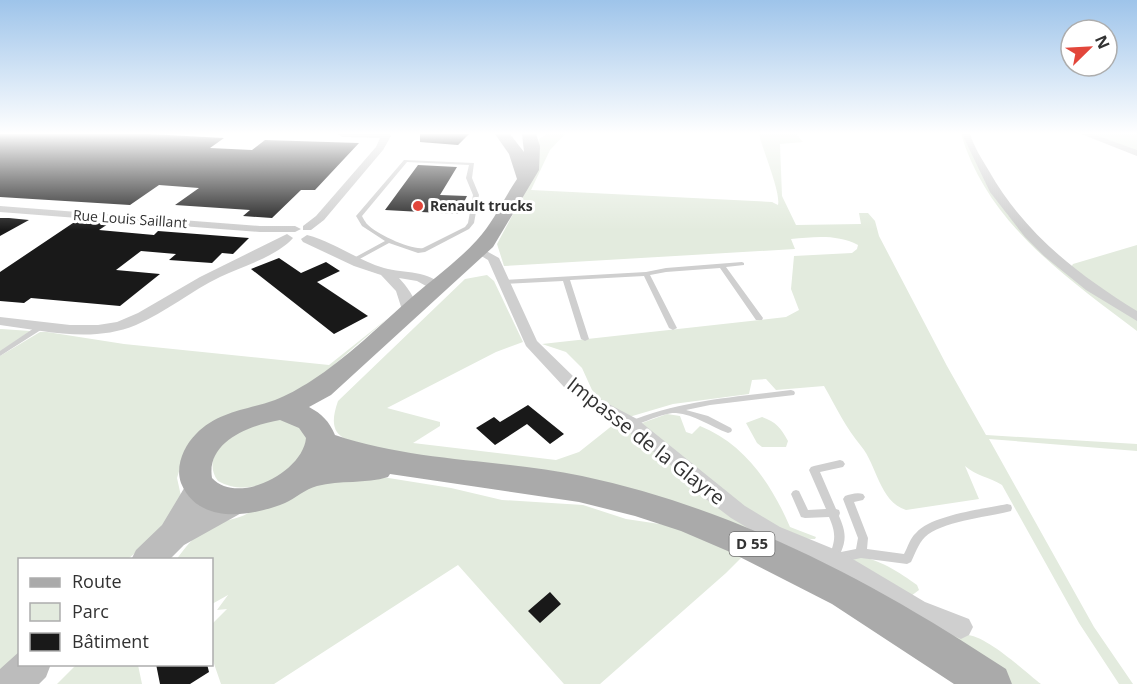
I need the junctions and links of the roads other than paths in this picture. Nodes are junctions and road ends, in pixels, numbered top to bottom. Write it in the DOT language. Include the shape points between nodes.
graph roads {
  1 [pos="365,166"];
  2 [pos="401,166"];
  3 [pos="472,166"];
  4 [pos="524,166"];
  5 [pos="531,166"];
  6 [pos="982,166"];
  7 [pos="525,178"];
  8 [pos="0,209"];
  9 [pos="301,234"];
  10 [pos="389,241"];
  11 [pos="479,251"];
  12 [pos="354,260"];
  13 [pos="742,264"];
  14 [pos="723,266"];
  15 [pos="460,267"];
  16 [pos="386,272"];
  17 [pos="646,274"];
  18 [pos="416,277"];
  19 [pos="566,279"];
  20 [pos="502,282"];
  21 [pos="437,288"];
  22 [pos="409,313"];
  23 [pos="1137,317"];
  24 [pos="759,318"];
  25 [pos="0,321"];
  26 [pos="45,326"];
  27 [pos="673,328"];
  28 [pos="585,339"];
  29 [pos="375,343"];
  30 [pos="0,354"];
  31 [pos="791,393"];
  32 [pos="280,410"];
  33 [pos="673,410"];
  34 [pos="631,424"];
  35 [pos="728,430"];
  36 [pos="320,435"];
  37 [pos="840,464"];
  38 [pos="485,476"];
  39 [pos="295,480"];
  40 [pos="199,488"];
  41 [pos="796,494"];
  42 [pos="860,497"];
  43 [pos="235,502"];
  44 [pos="1007,508"];
  45 [pos="835,513"];
  46 [pos="173,535"];
  47 [pos="861,554"];
  48 [pos="149,558"];
  49 [pos="833,559"];
  50 [pos="961,627"];
  51 [pos="31,666"];
  52 [pos="12,684"];
  53 [pos="991,684"];
  1 -- 9 [label="street"];
  2 -- 10 [label="lane" via="359,216 364,225"];
  3 -- 10 [label="lane" via="469,178 476,195 467,228 424,250"];
  4 -- 7 [label="main road"];
  5 -- 7 [label="main road"];
  6 -- 23 [label="street" via="998,197 1029,237 1105,298"];
  7 -- 11 [label="main road"];
  8 -- 9 [label="street, Rue Louis Saillant"];
  9 -- 12 [label="street, Rue Louis Saillant"];
  9 -- 26 [label="street" via="192,287 136,320 86,330"];
  10 -- 12 [label="lane"];
  11 -- 15 [label="main road"];
  11 -- 20 [label="street, Impasse de la Glayre" via="493,258"];
  12 -- 16 [label="street, Rue Louis Saillant"];
  13 -- 14 [label="lane"];
  14 -- 17 [label="lane"];
  14 -- 24 [label="lane"];
  15 -- 18 [label="street, Rue Louis Saillant"];
  15 -- 21 [label="main road"];
  16 -- 18 [label="street, Rue Louis Saillant"];
  16 -- 22 [label="street" via="398,283 409,304"];
  17 -- 19 [label="lane"];
  17 -- 27 [label="lane"];
  18 -- 21 [label="street, Rue Louis Saillant"];
  19 -- 20 [label="lane"];
  19 -- 28 [label="lane"];
  20 -- 34 [label="street, Impasse de la Glayre" via="531,343 597,405"];
  21 -- 22 [label="main road"];
  22 -- 29 [label="main road"];
  25 -- 26 [label="street"];
  26 -- 30 [label="lane"];
  29 -- 32 [label="main road" via="321,388"];
  29 -- 36 [label="main road" via="328,400"];
  31 -- 33 [label="lane"];
  32 -- 36 [label="main road" via="311,418"];
  32 -- 40 [label="main road" via="241,419 207,443 197,459 194,474"];
  33 -- 34 [label="lane"];
  33 -- 35 [label="lane" via="705,418"];
  34 -- 49 [label="street, Impasse de la Glayre" via="738,512 773,533"];
  36 -- 38 [label="main road, D 55" via="368,457"];
  36 -- 39 [label="main road" via="317,454"];
  37 -- 45 [label="lane" via="814,470"];
  38 -- 39 [label="main road, D 55" via="351,466"];
  38 -- 53 [label="main road, D 55" via="580,489 718,529 847,591"];
  39 -- 43 [label="main road" via="267,496"];
  40 -- 43 [label="main road" via="207,495"];
  40 -- 46 [label="street"];
  41 -- 45 [label="lane" via="805,514"];
  42 -- 47 [label="lane" via="848,500 863,538"];
  43 -- 46 [label="street"];
  44 -- 47 [label="lane" via="959,519 920,534 907,559"];
  45 -- 49 [label="lane" via="840,530"];
  46 -- 48 [label="street"];
  47 -- 49 [label="lane"];
  49 -- 50 [label="street, Impasse de la Glayre" via="918,610"];
  51 -- 52 [label="street"];
}
